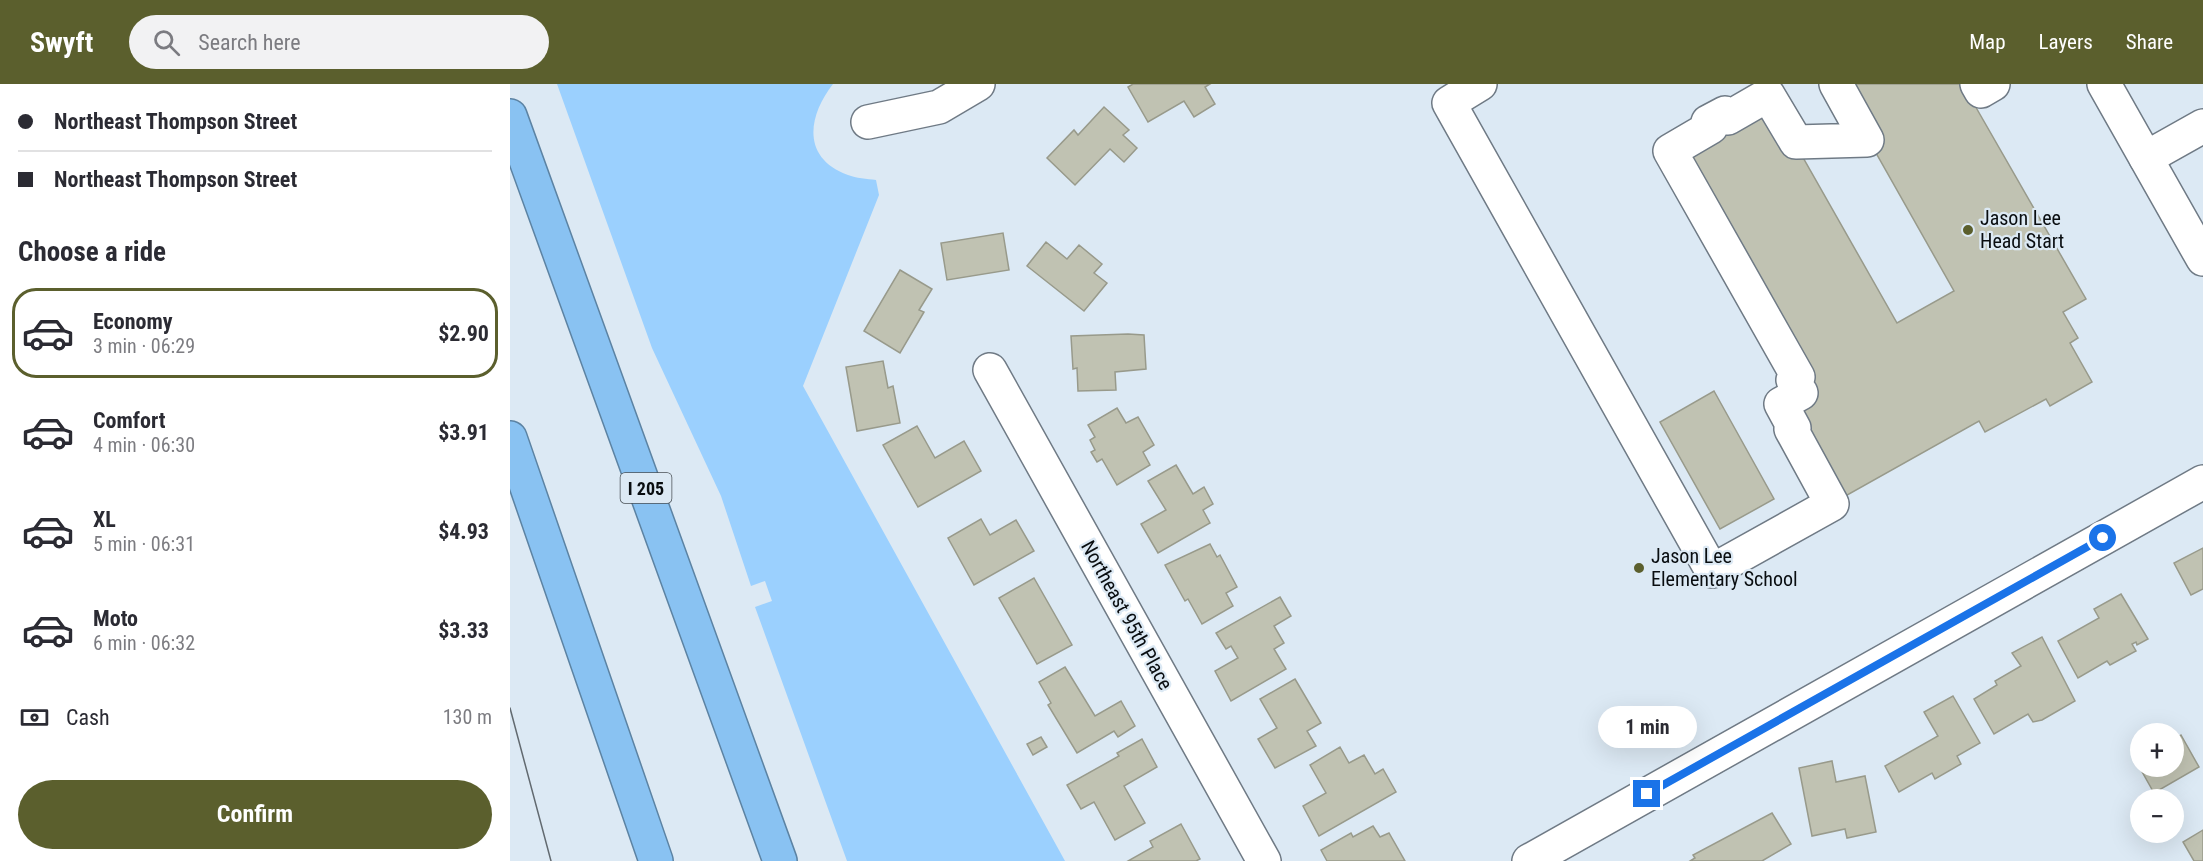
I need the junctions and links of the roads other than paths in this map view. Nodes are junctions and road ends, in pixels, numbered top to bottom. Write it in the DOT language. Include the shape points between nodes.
graph roads {
  1 [pos="978,84"];
  2 [pos="1480,84"];
  3 [pos="1836,84"];
  4 [pos="1977,84"];
  5 [pos="1993,84"];
  6 [pos="2104,84"];
  7 [pos="510,116"];
  8 [pos="868,122"];
  9 [pos="2203,126"];
  10 [pos="2146,158"];
  11 [pos="2203,259"];
  12 [pos="990,370"];
  13 [pos="510,438"];
  14 [pos="2203,482"];
  15 [pos="657,861"];
  16 [pos="780,861"];
  17 [pos="1264,861"];
  18 [pos="1529,861"];
  1 -- 8 [label="street" via="939,107"];
  2 -- 3 [label="street" via="1449,103 1712,571 1832,504 1781,404 1801,393 1793,380 1798,377 1670,150 1711,127 1708,122 1725,113 1728,118 1768,95 1796,142 1867,140"];
  4 -- 5 [label="street" via="1981,91"];
  6 -- 10 [label="street"];
  7 -- 16 [label="highway, I 205"];
  9 -- 10 [label="street"];
  10 -- 11 [label="street"];
  12 -- 17 [label="street, Northeast 95th Place"];
  13 -- 15 [label="highway"];
  14 -- 18 [label="street"];
}
